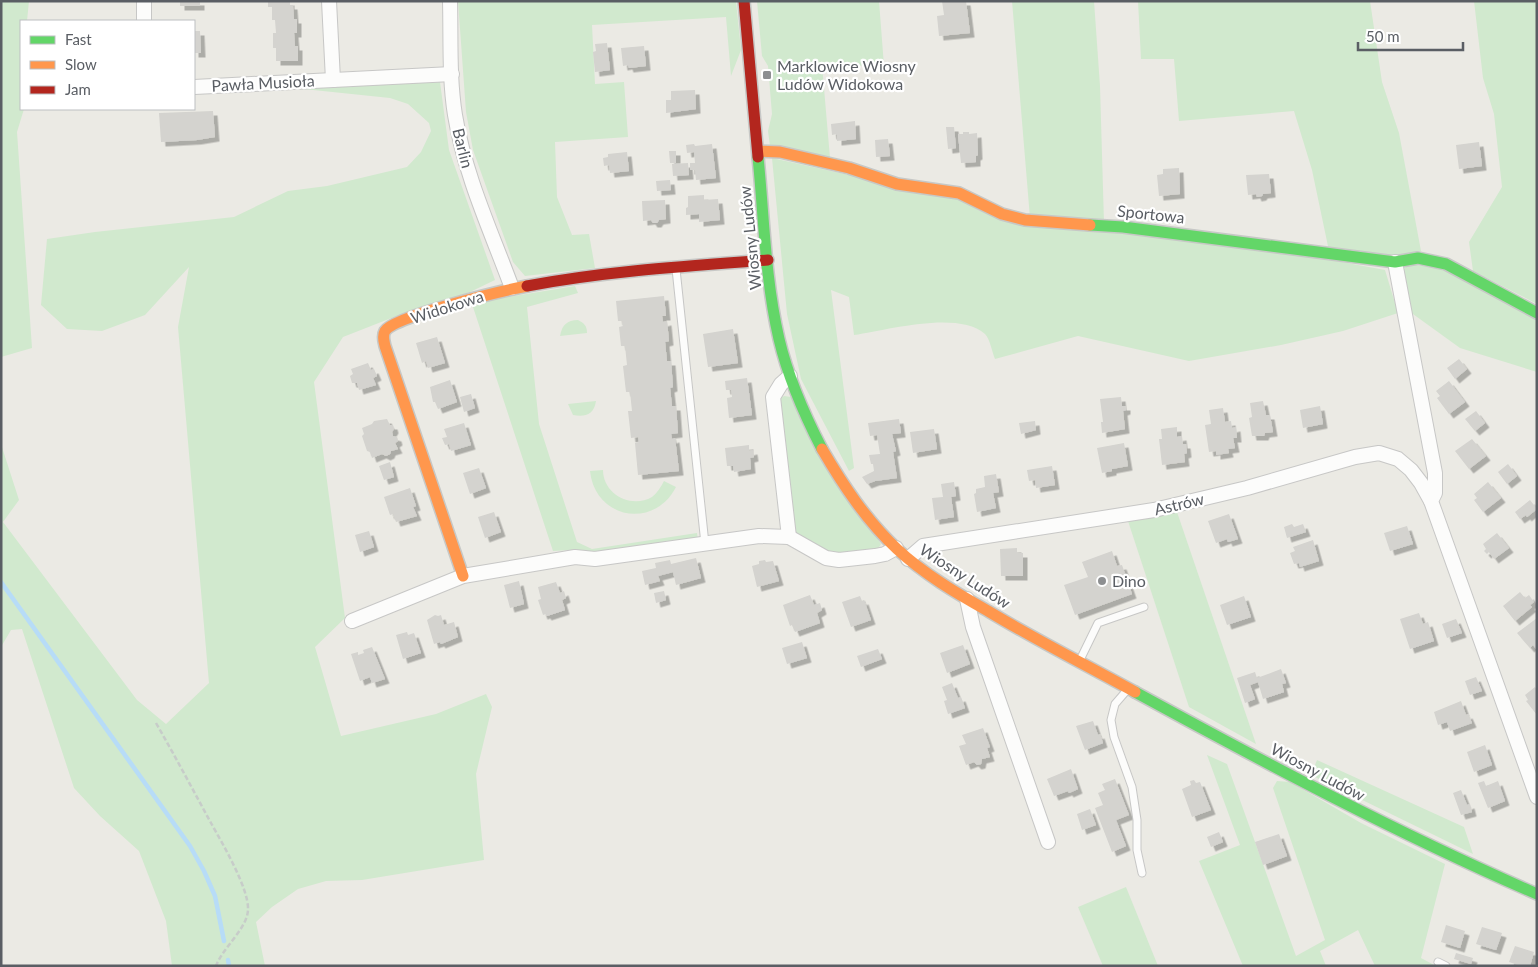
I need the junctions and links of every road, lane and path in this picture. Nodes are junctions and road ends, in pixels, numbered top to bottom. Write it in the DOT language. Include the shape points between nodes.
graph roads {
  1 [pos="144,1"];
  2 [pos="330,1"];
  3 [pos="450,1"];
  4 [pos="744,1"];
  5 [pos="144,20"];
  6 [pos="452,74"];
  7 [pos="333,80"];
  8 [pos="195,87"];
  9 [pos="758,150"];
  10 [pos="768,260"];
  11 [pos="1395,262"];
  12 [pos="676,268"];
  13 [pos="512,288"];
  14 [pos="1537,313"];
  15 [pos="790,376"];
  16 [pos="1431,501"];
  17 [pos="789,537"];
  18 [pos="705,545"];
  19 [pos="896,548"];
  20 [pos="908,559"];
  21 [pos="464,576"];
  22 [pos="967,600"];
  23 [pos="1144,606"];
  24 [pos="352,621"];
  25 [pos="1079,662"];
  26 [pos="1128,688"];
  27 [pos="156,723"];
  28 [pos="1537,797"];
  29 [pos="1048,842"];
  30 [pos="1142,873"];
  31 [pos="1537,894"];
  32 [pos="1438,962"];
  33 [pos="216,966"];
  34 [pos="1446,966"];
  1 -- 5 [label="street"];
  2 -- 7 [label="street, Pawła Musioła"];
  3 -- 6 [label="street, Barlin"];
  4 -- 9 [label="street, Wiosny Ludów"];
  6 -- 7 [label="street, Pawła Musioła"];
  6 -- 13 [label="street, Barlin" via="462,148 487,227"];
  7 -- 8 [label="street, Pawła Musioła"];
  9 -- 10 [label="street, Wiosny Ludów"];
  9 -- 11 [label="street, Sportowa" via="849,168 897,184 959,193 1002,214 1024,220 1123,227"];
  10 -- 12 [label="street, Widokowa"];
  10 -- 15 [label="street, Wiosny Ludów" via="776,322"];
  11 -- 14 [label="street, Sportowa" via="1418,258 1446,264"];
  11 -- 16 [label="street, Astrów" via="1435,473 1435,493"];
  12 -- 13 [label="street, Widokowa" via="587,275"];
  12 -- 18 [label="lane"];
  13 -- 21 [label="street, Widokowa" via="392,325 383,338"];
  15 -- 17 [label="street" via="773,397"];
  15 -- 19 [label="street, Wiosny Ludów" via="812,428 843,484"];
  16 -- 20 [label="street, Astrów" via="1411,470 1398,458 1379,453 1154,510 923,546"];
  16 -- 28 [label="street, Astrów"];
  17 -- 18 [label="street" via="759,536"];
  17 -- 19 [label="street" via="826,558 839,560 885,554"];
  18 -- 21 [label="street" via="595,559 575,558"];
  19 -- 20 [label="street, Wiosny Ludów"];
  20 -- 22 [label="street, Wiosny Ludów"];
  21 -- 24 [label="street"];
  22 -- 25 [label="street, Wiosny Ludów"];
  22 -- 29 [label="street"];
  23 -- 25 [label="lane" via="1098,623"];
  25 -- 26 [label="street, Wiosny Ludów"];
  26 -- 30 [label="lane" via="1115,704 1111,720 1132,787"];
  26 -- 31 [label="street, Wiosny Ludów" via="1416,841"];
  27 -- 33 [label="path" via="227,852 246,896 248,911 244,924"];
  32 -- 34 [label="lane"];
}
